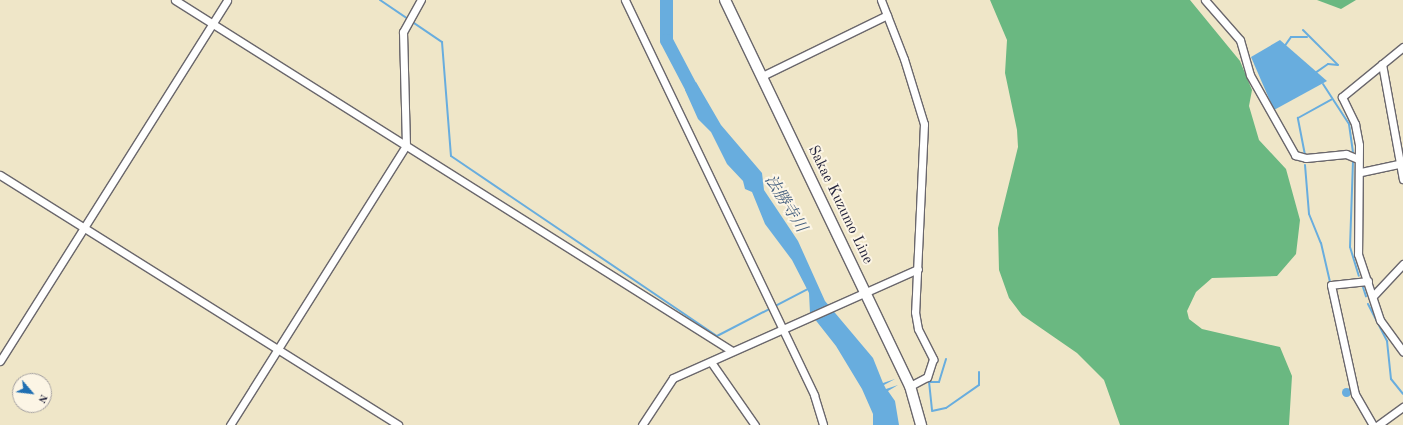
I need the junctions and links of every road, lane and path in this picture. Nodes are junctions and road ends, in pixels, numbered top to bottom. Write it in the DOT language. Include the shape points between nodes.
graph roads {
  1 [pos="175,0"];
  2 [pos="228,0"];
  3 [pos="421,0"];
  4 [pos="625,0"];
  5 [pos="725,0"];
  6 [pos="881,0"];
  7 [pos="1205,0"];
  8 [pos="887,15"];
  9 [pos="213,23"];
  10 [pos="1403,47"];
  11 [pos="1382,64"];
  12 [pos="762,76"];
  13 [pos="406,146"];
  14 [pos="1358,159"];
  15 [pos="1402,163"];
  16 [pos="1361,172"];
  17 [pos="0,175"];
  18 [pos="1403,179"];
  19 [pos="84,228"];
  20 [pos="1403,264"];
  21 [pos="918,269"];
  22 [pos="1368,281"];
  23 [pos="866,293"];
  24 [pos="1373,296"];
  25 [pos="785,330"];
  26 [pos="277,350"];
  27 [pos="732,351"];
  28 [pos="1403,352"];
  29 [pos="0,361"];
  30 [pos="711,362"];
  31 [pos="910,386"];
  32 [pos="1403,407"];
  33 [pos="230,425"];
  34 [pos="398,425"];
  35 [pos="642,425"];
  36 [pos="755,425"];
  37 [pos="823,425"];
  38 [pos="921,425"];
  39 [pos="1373,425"];
  40 [pos="1378,425"];
  1 -- 9 [label="street"];
  2 -- 9 [label="street"];
  3 -- 13 [label="street" via="403,32"];
  4 -- 25 [label="street"];
  5 -- 12 [label="main road, Sakae Kuzumo Line"];
  6 -- 8 [label="street"];
  7 -- 14 [label="street" via="1240,40 1250,75 1295,155 1306,158 1346,154"];
  8 -- 12 [label="street"];
  8 -- 21 [label="street" via="924,124"];
  9 -- 13 [label="street"];
  9 -- 19 [label="street"];
  10 -- 11 [label="street"];
  11 -- 14 [label="street" via="1342,97 1355,124"];
  11 -- 15 [label="street"];
  12 -- 23 [label="main road, Sakae Kuzumo Line"];
  13 -- 26 [label="street"];
  13 -- 27 [label="street"];
  14 -- 16 [label="street"];
  15 -- 16 [label="street"];
  15 -- 18 [label="street"];
  16 -- 22 [label="street" via="1357,244"];
  17 -- 19 [label="street"];
  19 -- 26 [label="street"];
  19 -- 29 [label="street"];
  20 -- 24 [label="street"];
  21 -- 23 [label="street"];
  21 -- 31 [label="street" via="917,323 933,359 927,377"];
  22 -- 24 [label="street"];
  22 -- 39 [label="street" via="1331,285 1355,394"];
  23 -- 25 [label="street"];
  23 -- 31 [label="main road, Sakae Kuzumo Line"];
  24 -- 28 [label="street" via="1380,320"];
  25 -- 27 [label="street" via="742,350"];
  25 -- 37 [label="street" via="814,395"];
  26 -- 33 [label="street"];
  26 -- 34 [label="street"];
  27 -- 30 [label="street"];
  30 -- 35 [label="street" via="673,378"];
  30 -- 36 [label="street"];
  31 -- 38 [label="main road, Sakae Kuzumo Line"];
  32 -- 40 [label="street"];
}
